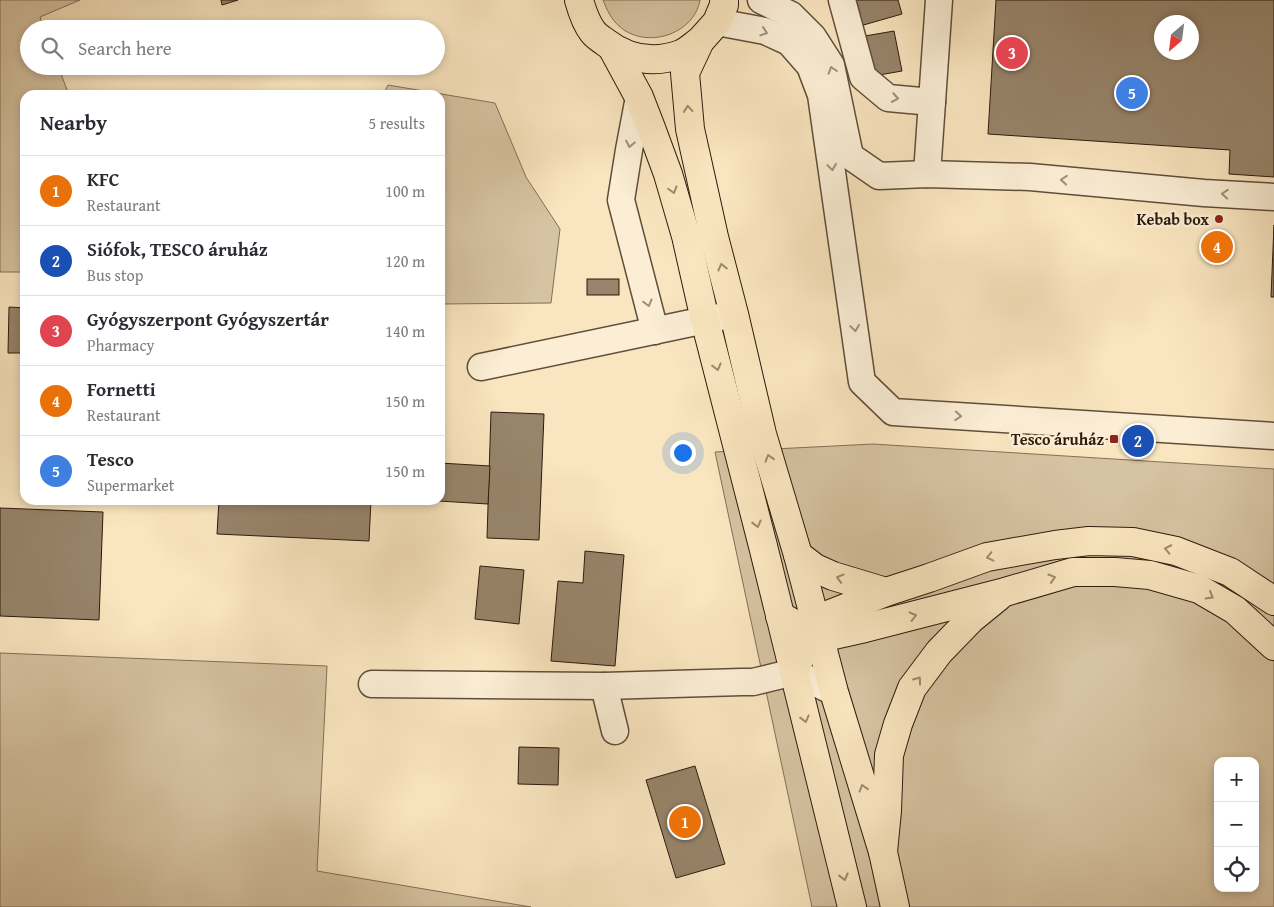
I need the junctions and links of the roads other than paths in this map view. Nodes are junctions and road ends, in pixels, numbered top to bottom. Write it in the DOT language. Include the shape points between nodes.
graph roads {
  1 [pos="579,0"];
  2 [pos="761,0"];
  3 [pos="842,0"];
  4 [pos="939,0"];
  5 [pos="714,21"];
  6 [pos="613,49"];
  7 [pos="639,97"];
  8 [pos="932,102"];
  9 [pos="927,174"];
  10 [pos="1274,197"];
  11 [pos="734,314"];
  12 [pos="705,320"];
  13 [pos="655,331"];
  14 [pos="481,367"];
  15 [pos="1274,436"];
  16 [pos="798,555"];
  17 [pos="886,592"];
  18 [pos="1005,592"];
  19 [pos="1274,601"];
  20 [pos="780,616"];
  21 [pos="815,630"];
  22 [pos="1274,646"];
  23 [pos="794,672"];
  24 [pos="372,684"];
  25 [pos="604,686"];
  26 [pos="834,692"];
  27 [pos="615,731"];
  28 [pos="883,852"];
  29 [pos="852,907"];
  30 [pos="895,907"];
  1 -- 6 [label="main road" via="593,32"];
  9 -- 2 [label="lane, one-way" via="879,176 850,156 831,65 813,38 790,15"];
  3 -- 8 [label="lane, one-way" via="863,77 888,98"];
  4 -- 8 [label="lane"];
  5 -- 6 [label="main road" via="682,53 645,59"];
  11 -- 5 [label="main road, one-way" via="690,129 685,73"];
  5 -- 15 [label="lane, one-way" via="764,31 789,42 810,66 822,95 862,382 892,412"];
  6 -- 7 [label="main road"];
  7 -- 12 [label="main road, one-way" via="668,174"];
  7 -- 13 [label="lane, one-way" via="621,200"];
  8 -- 9 [label="lane"];
  10 -- 9 [label="lane, one-way" via="1030,177"];
  11 -- 12 [label="lane"];
  16 -- 11 [label="main road, one-way" via="762,434"];
  12 -- 13 [label="lane"];
  12 -- 20 [label="main road, one-way"];
  13 -- 14 [label="lane"];
  17 -- 16 [label="main road, one-way" via="832,576"];
  16 -- 21 [label="main road"];
  19 -- 17 [label="main road, one-way" via="1230,572 1176,551 1133,542 1089,541 987,557"];
  17 -- 21 [label="main road"];
  21 -- 18 [label="main road, one-way" via="866,628"];
  18 -- 22 [label="main road, one-way" via="1073,572 1150,575 1199,589 1234,610"];
  28 -- 18 [label="main road, one-way" via="889,755 912,688 939,652 971,619"];
  20 -- 21 [label="main road"];
  20 -- 23 [label="main road"];
  21 -- 23 [label="main road"];
  21 -- 26 [label="main road"];
  23 -- 25 [label="lane" via="753,682"];
  23 -- 26 [label="lane"];
  23 -- 29 [label="main road, one-way"];
  24 -- 25 [label="lane"];
  25 -- 27 [label="lane"];
  28 -- 26 [label="main road, one-way"];
  28 -- 30 [label="main road"];
}
